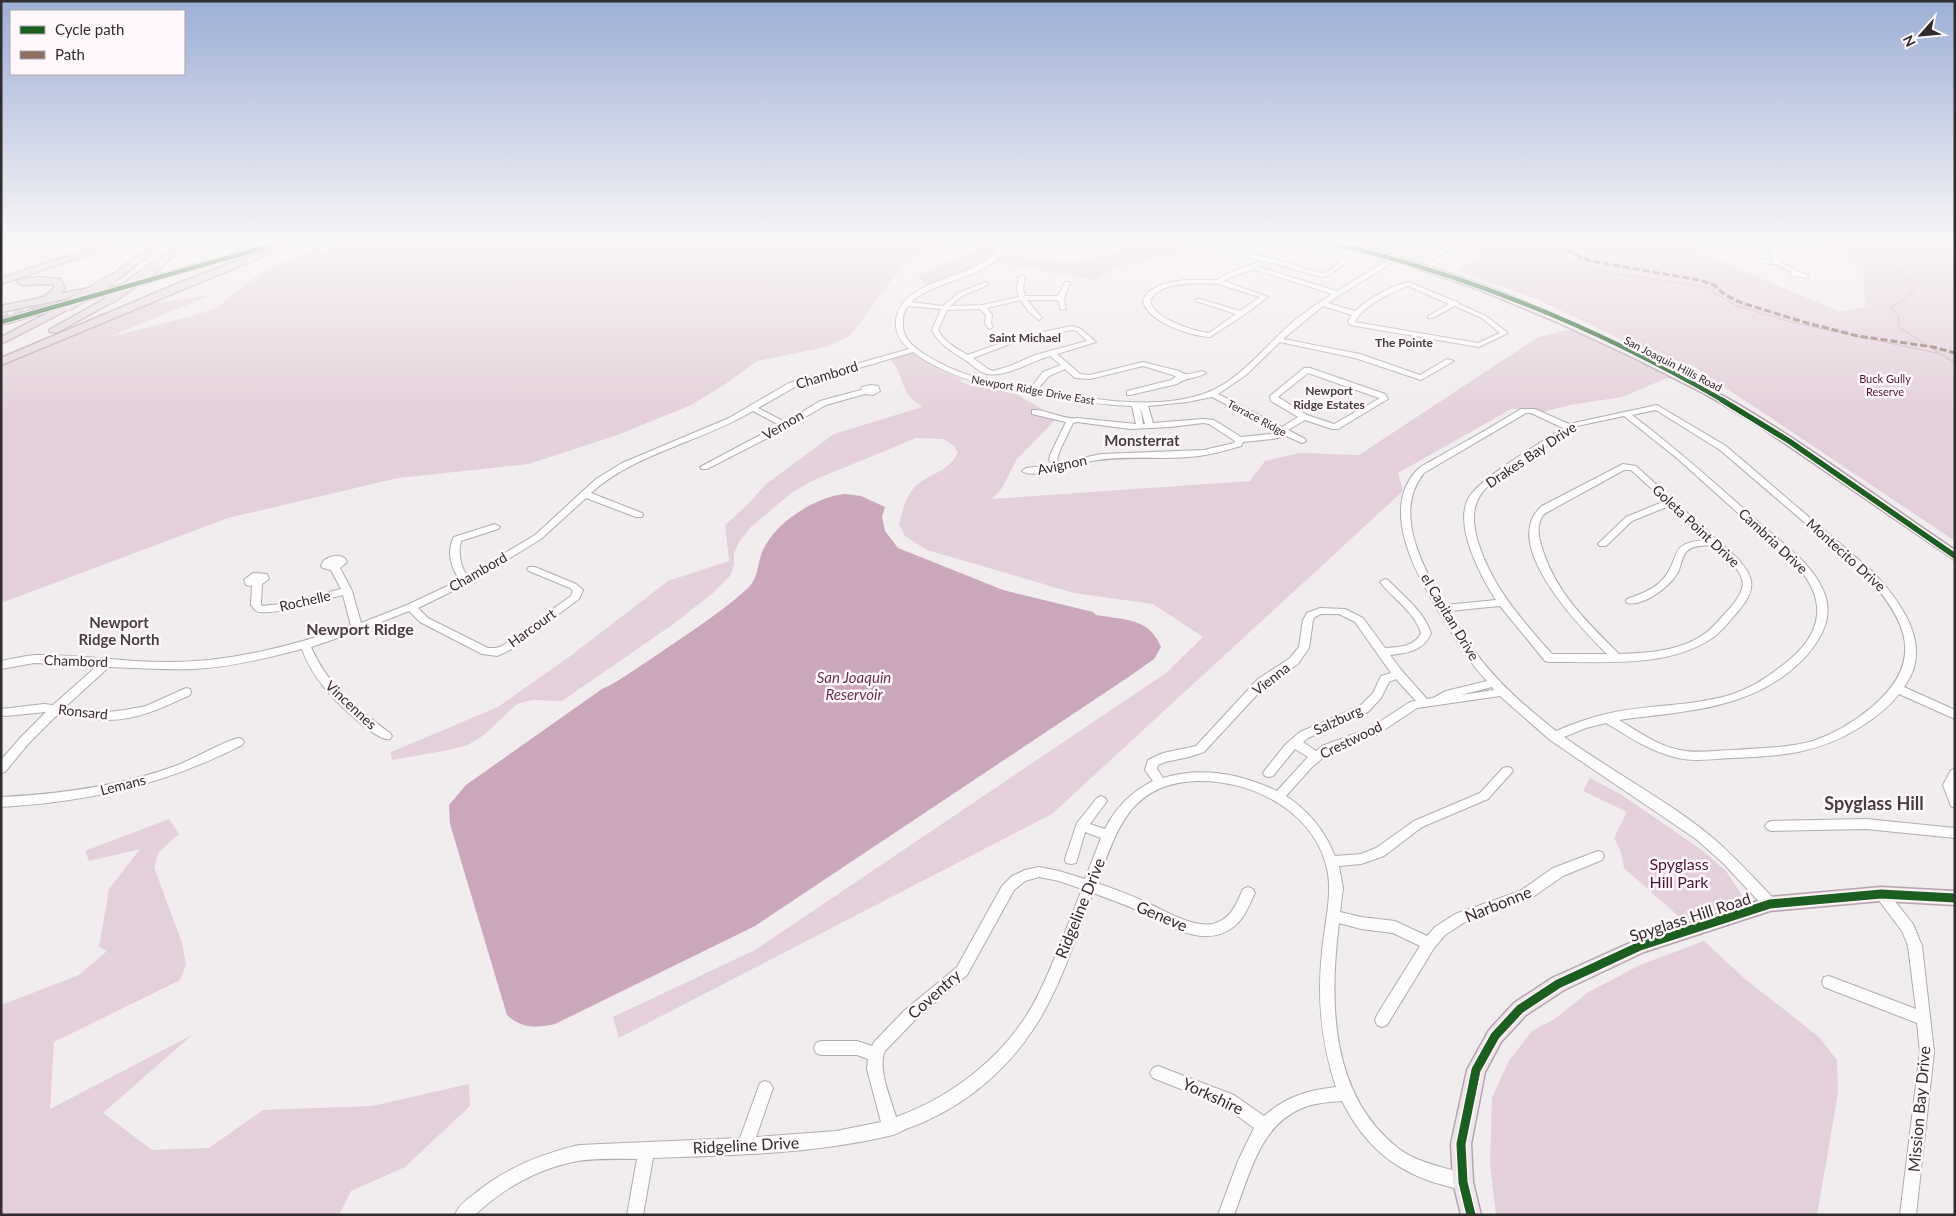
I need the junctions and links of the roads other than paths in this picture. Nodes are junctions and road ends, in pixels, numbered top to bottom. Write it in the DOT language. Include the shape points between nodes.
graph roads {
  1 [pos="50,298"];
  2 [pos="65,298"];
  3 [pos="83,298"];
  4 [pos="87,298"];
  5 [pos="112,298"];
  6 [pos="152,298"];
  7 [pos="915,298"];
  8 [pos="954,298"];
  9 [pos="1023,298"];
  10 [pos="1061,298"];
  11 [pos="1148,298"];
  12 [pos="1264,298"];
  13 [pos="1331,298"];
  14 [pos="1381,298"];
  15 [pos="1444,298"];
  16 [pos="1509,298"];
  17 [pos="1522,298"];
  18 [pos="1198,300"];
  19 [pos="1456,303"];
  20 [pos="907,304"];
  21 [pos="1322,304"];
  22 [pos="982,306"];
  23 [pos="1,309"];
  24 [pos="946,309"];
  25 [pos="1063,309"];
  26 [pos="1242,314"];
  27 [pos="1357,314"];
  28 [pos="1430,317"];
  29 [pos="1,318"];
  30 [pos="1039,318"];
  31 [pos="1,322"];
  32 [pos="990,328"];
  33 [pos="1,340"];
  34 [pos="1280,340"];
  35 [pos="914,350"];
  36 [pos="1050,353"];
  37 [pos="1,356"];
  38 [pos="968,358"];
  39 [pos="1450,361"];
  40 [pos="1,362"];
  41 [pos="1066,366"];
  42 [pos="1202,373"];
  43 [pos="1181,377"];
  44 [pos="865,391"];
  45 [pos="1032,391"];
  46 [pos="1130,393"];
  47 [pos="1212,394"];
  48 [pos="1140,405"];
  49 [pos="1657,406"];
  50 [pos="754,409"];
  51 [pos="1035,412"];
  52 [pos="1625,413"];
  53 [pos="1143,417"];
  54 [pos="1304,417"];
  55 [pos="1070,422"];
  56 [pos="785,425"];
  57 [pos="1150,426"];
  58 [pos="1140,427"];
  59 [pos="1569,427"];
  60 [pos="1284,432"];
  61 [pos="1237,438"];
  62 [pos="1302,441"];
  63 [pos="704,467"];
  64 [pos="1059,467"];
  65 [pos="1026,471"];
  66 [pos="584,494"];
  67 [pos="1671,502"];
  68 [pos="639,515"];
  69 [pos="495,527"];
  70 [pos="1715,542"];
  71 [pos="1603,544"];
  72 [pos="1955,546"];
  73 [pos="1955,556"];
  74 [pos="335,567"];
  75 [pos="532,569"];
  76 [pos="466,581"];
  77 [pos="1385,582"];
  78 [pos="256,584"];
  79 [pos="347,591"];
  80 [pos="1631,601"];
  81 [pos="1502,603"];
  82 [pos="411,607"];
  83 [pos="1442,608"];
  84 [pos="357,628"];
  85 [pos="305,646"];
  86 [pos="1382,652"];
  87 [pos="1614,656"];
  88 [pos="1549,658"];
  89 [pos="108,662"];
  90 [pos="1,665"];
  91 [pos="1398,674"];
  92 [pos="1494,683"];
  93 [pos="1899,689"];
  94 [pos="186,692"];
  95 [pos="1502,692"];
  96 [pos="1436,701"];
  97 [pos="1423,702"];
  98 [pos="57,709"];
  99 [pos="5,712"];
  100 [pos="1955,715"];
  101 [pos="1607,718"];
  102 [pos="386,736"];
  103 [pos="1554,737"];
  104 [pos="238,742"];
  105 [pos="1294,743"];
  106 [pos="1316,756"];
  107 [pos="1,769"];
  108 [pos="1507,771"];
  109 [pos="1269,773"];
  110 [pos="1955,773"];
  111 [pos="1161,784"];
  112 [pos="1278,797"];
  113 [pos="1101,801"];
  114 [pos="1,802"];
  115 [pos="1955,803"];
  116 [pos="1081,826"];
  117 [pos="1771,826"];
  118 [pos="1955,833"];
  119 [pos="1109,835"];
  120 [pos="1598,856"];
  121 [pos="1072,859"];
  122 [pos="1332,861"];
  123 [pos="1089,887"];
  124 [pos="1248,893"];
  125 [pos="1881,894"];
  126 [pos="1955,898"];
  127 [pos="1770,904"];
  128 [pos="1333,916"];
  129 [pos="1429,944"];
  130 [pos="1829,982"];
  131 [pos="1924,1019"];
  132 [pos="1382,1020"];
  133 [pos="821,1048"];
  134 [pos="876,1054"];
  135 [pos="1158,1073"];
  136 [pos="765,1088"];
  137 [pos="1345,1093"];
  138 [pos="1265,1126"];
  139 [pos="891,1128"];
  140 [pos="745,1146"];
  141 [pos="646,1150"];
  142 [pos="1463,1182"];
  143 [pos="463,1215"];
  144 [pos="634,1215"];
  145 [pos="1226,1215"];
  146 [pos="1471,1215"];
  147 [pos="1908,1215"];
  1 -- 23 [label="highway"];
  2 -- 29 [label="main road"];
  3 -- 33 [label="highway, bridge"];
  4 -- 31 [label="main road"];
  5 -- 37 [label="highway, bridge"];
  6 -- 40 [label="highway"];
  7 -- 20 [label="street"];
  8 -- 24 [label="street"];
  9 -- 10 [label="street"];
  9 -- 22 [label="street"];
  9 -- 30 [label="street"];
  10 -- 25 [label="street"];
  11 -- 26 [label="street" via="1149,309 1156,316 1205,335 1213,334"];
  12 -- 26 [label="street"];
  13 -- 21 [label="street"];
  14 -- 27 [label="street"];
  15 -- 19 [label="street"];
  16 -- 73 [label="main road, San Joaquin Hills Road" via="1702,389 1766,426"];
  17 -- 72 [label="main road, San Joaquin Hills Road" via="1564,315 1720,392 1792,435"];
  18 -- 26 [label="street"];
  19 -- 27 [label="street" via="1484,316 1506,332 1479,345 1355,325 1351,321"];
  19 -- 28 [label="street"];
  20 -- 24 [label="street"];
  20 -- 35 [label="street, Newport Ridge Drive East" via="900,314 898,328"];
  21 -- 27 [label="street"];
  21 -- 34 [label="street"];
  22 -- 24 [label="street"];
  22 -- 32 [label="street" via="989,315"];
  24 -- 38 [label="street" via="935,330 939,338"];
  34 -- 39 [label="street" via="1357,356 1421,378"];
  34 -- 47 [label="street" via="1245,373"];
  35 -- 45 [label="street, Newport Ridge Drive East" via="949,372 970,380"];
  35 -- 50 [label="street, Chambord" via="802,382 776,393"];
  36 -- 38 [label="street" via="994,373 985,371"];
  36 -- 38 [label="street" via="1092,341 1072,328 1008,342"];
  36 -- 41 [label="street"];
  41 -- 43 [label="street" via="1082,377 1143,364"];
  41 -- 45 [label="street" via="1046,374"];
  42 -- 43 [label="street"];
  43 -- 46 [label="street" via="1174,382"];
  44 -- 56 [label="street, Vernon" via="823,403"];
  45 -- 48 [label="street, Newport Ridge Drive East"];
  47 -- 48 [label="street, Newport Ridge Drive East"];
  47 -- 60 [label="street, Terrace Ridge"];
  48 -- 53 [label="street"];
  49 -- 52 [label="street, Drakes Bay Drive"];
  49 -- 93 [label="street, Montecito Drive" via="1732,456 1886,590 1902,614 1910,644 1909,668"];
  50 -- 56 [label="street"];
  50 -- 66 [label="street, Chambord" via="625,465"];
  51 -- 55 [label="street"];
  52 -- 59 [label="street, Drakes Bay Drive"];
  52 -- 101 [label="street, Cambria Drive" via="1681,457 1801,565 1818,587 1824,609 1819,628 1806,650 1778,678 1765,686 1732,700"];
  53 -- 57 [label="street"];
  53 -- 58 [label="street"];
  54 -- 54 [label="street" via="1335,427 1385,398 1307,370 1274,396"];
  54 -- 60 [label="street"];
  55 -- 58 [label="street"];
  55 -- 64 [label="street" via="1054,452 1053,460"];
  56 -- 63 [label="street, Vernon"];
  57 -- 58 [label="street"];
  57 -- 61 [label="street" via="1211,422"];
  59 -- 81 [label="street, Drakes Bay Drive" via="1483,486 1470,504 1468,518 1477,556 1490,586"];
  59 -- 83 [label="street, el Capitan Drive" via="1527,410 1429,465 1414,478 1404,504 1413,552"];
  60 -- 61 [label="street" via="1273,437"];
  60 -- 62 [label="street, Terrace Ridge"];
  61 -- 64 [label="street, Avignon" via="1238,444 1208,454 1103,457 1074,461"];
  64 -- 65 [label="street, Avignon"];
  66 -- 68 [label="street"];
  66 -- 76 [label="street, Chambord" via="538,537"];
  67 -- 70 [label="street, Goleta Point Drive"];
  67 -- 71 [label="street" via="1629,519"];
  67 -- 87 [label="street, Goleta Point Drive" via="1637,471 1628,467 1546,508 1536,517 1532,530 1540,560 1555,590"];
  69 -- 76 [label="street" via="457,538 454,544 459,575"];
  70 -- 80 [label="street" via="1683,550 1661,587 1653,594"];
  70 -- 87 [label="street, Goleta Point Drive" via="1740,565 1748,580 1748,591 1739,604 1715,631 1696,644 1654,654"];
  74 -- 79 [label="street"];
  75 -- 82 [label="street, Harcourt" via="573,586 578,590 576,597 497,652 486,652 424,620"];
  76 -- 82 [label="street, Chambord"];
  77 -- 86 [label="street" via="1415,612 1426,633 1423,640 1411,648"];
  78 -- 79 [label="street, Rochelle" via="256,605 260,609"];
  79 -- 84 [label="street"];
  81 -- 83 [label="street"];
  81 -- 88 [label="street, Drakes Bay Drive"];
  82 -- 84 [label="street, Chambord"];
  83 -- 92 [label="street, el Capitan Drive" via="1470,654"];
  84 -- 85 [label="street, Chambord"];
  85 -- 89 [label="street, Chambord" via="197,665"];
  85 -- 102 [label="street, Vincennes" via="311,662 333,691"];
  86 -- 91 [label="street, Vienna"];
  86 -- 111 [label="street, Vienna" via="1362,624 1351,615 1333,610 1315,613 1308,620 1304,648 1294,661 1262,682 1200,749 1152,763 1151,770"];
  87 -- 88 [label="street, Goleta Point Drive"];
  89 -- 90 [label="street, Chambord" via="34,659"];
  89 -- 98 [label="street"];
  91 -- 97 [label="street, Vienna"];
  91 -- 105 [label="street, Salzburg" via="1384,679 1377,695 1364,709 1316,729"];
  92 -- 95 [label="street, el Capitan Drive"];
  92 -- 96 [label="street, Crestwood" via="1450,694"];
  93 -- 100 [label="street"];
  93 -- 101 [label="street, Montecito Drive" via="1880,707 1841,734 1803,747 1768,753 1678,754 1656,746"];
  94 -- 98 [label="street, Ronsard" via="149,709 125,714 108,716"];
  95 -- 96 [label="street, Crestwood"];
  95 -- 103 [label="street, el Capitan Drive"];
  96 -- 97 [label="street, Crestwood"];
  97 -- 106 [label="street, Crestwood" via="1374,731 1337,744"];
  98 -- 99 [label="street, Ronsard"];
  98 -- 107 [label="street"];
  101 -- 103 [label="street, Cambria Drive" via="1577,725"];
  103 -- 127 [label="street, el Capitan Drive" via="1701,836 1732,863"];
  104 -- 114 [label="street, Lemans" via="184,768 111,789 68,797"];
  105 -- 106 [label="street, Salzburg"];
  105 -- 109 [label="street, Salzburg"];
  106 -- 112 [label="street, Crestwood"];
  108 -- 122 [label="street" via="1484,796 1418,824 1380,852 1361,859"];
  110 -- 115 [label="street" via="1949,785"];
  111 -- 112 [label="street, Ridgeline Drive" via="1184,778 1216,777 1244,782"];
  111 -- 119 [label="street, Ridgeline Drive" via="1142,793 1124,808"];
  112 -- 122 [label="street, Ridgeline Drive" via="1310,823"];
  113 -- 116 [label="street"];
  116 -- 119 [label="street"];
  116 -- 121 [label="street"];
  117 -- 118 [label="street" via="1866,824"];
  119 -- 123 [label="street, Ridgeline Drive"];
  120 -- 129 [label="street, Narbonne" via="1558,872 1525,895 1454,922 1440,930"];
  122 -- 128 [label="street, Ridgeline Drive" via="1336,888"];
  123 -- 124 [label="street, Geneve" via="1142,906 1172,923 1194,930 1212,929 1233,920"];
  123 -- 134 [label="street, Coventry" via="1043,872 1028,874 1015,881 962,971 910,1015"];
  123 -- 139 [label="street, Ridgeline Drive" via="1043,1000 1011,1050 981,1079 953,1099"];
  125 -- 126 [label="main road, Spyglass Hill Road"];
  125 -- 127 [label="main road, Spyglass Hill Road"];
  125 -- 131 [label="street, Mission Bay Drive" via="1908,928 1915,946"];
  127 -- 142 [label="main road, Spyglass Hill Road" via="1640,946 1558,984 1520,1009 1495,1036 1476,1070 1462,1144"];
  128 -- 129 [label="street" via="1396,927"];
  128 -- 137 [label="street, Ridgeline Drive" via="1327,1010 1332,1046"];
  129 -- 132 [label="street, Narbonne"];
  130 -- 131 [label="street"];
  131 -- 147 [label="street, Mission Bay Drive" via="1927,1052"];
  133 -- 134 [label="street" via="857,1048"];
  134 -- 139 [label="street" via="876,1069"];
  135 -- 138 [label="street, Yorkshire" via="1229,1100"];
  136 -- 140 [label="street"];
  137 -- 138 [label="street" via="1296,1102 1284,1108"];
  137 -- 142 [label="street, Ridgeline Drive" via="1362,1122 1387,1148 1418,1168"];
  138 -- 145 [label="street" via="1254,1144"];
  139 -- 140 [label="street, Ridgeline Drive" via="837,1139"];
  140 -- 141 [label="street, Ridgeline Drive"];
  141 -- 143 [label="street, Ridgeline Drive" via="579,1153 536,1164 493,1188"];
  141 -- 144 [label="street"];
  142 -- 146 [label="main road, Spyglass Hill Road"];
}
